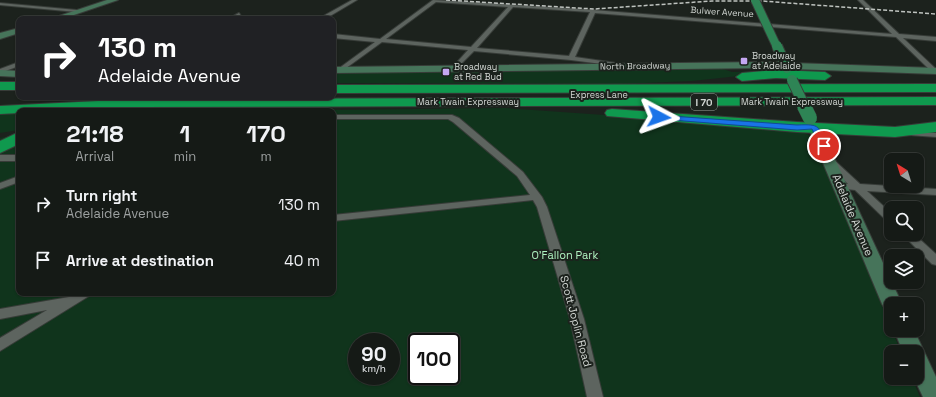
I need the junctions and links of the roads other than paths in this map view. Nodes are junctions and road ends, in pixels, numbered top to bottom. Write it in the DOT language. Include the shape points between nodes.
graph roads {
  1 [pos="114,0"];
  2 [pos="354,0"];
  3 [pos="756,0"];
  4 [pos="860,0"];
  5 [pos="435,1"];
  6 [pos="0,4"];
  7 [pos="511,7"];
  8 [pos="77,11"];
  9 [pos="593,11"];
  10 [pos="63,16"];
  11 [pos="326,16"];
  12 [pos="769,25"];
  13 [pos="16,31"];
  14 [pos="896,35"];
  15 [pos="0,36"];
  16 [pos="336,36"];
  17 [pos="936,39"];
  18 [pos="380,41"];
  19 [pos="472,49"];
  20 [pos="571,58"];
  21 [pos="16,65"];
  22 [pos="627,66"];
  23 [pos="787,66"];
  24 [pos="454,69"];
  25 [pos="337,70"];
  26 [pos="0,72"];
  27 [pos="16,74"];
  28 [pos="815,75"];
  29 [pos="935,75"];
  30 [pos="792,80"];
  31 [pos="0,86"];
  32 [pos="16,86"];
  33 [pos="575,88"];
  34 [pos="936,88"];
  35 [pos="336,89"];
  36 [pos="936,94"];
  37 [pos="16,96"];
  38 [pos="336,96"];
  39 [pos="0,97"];
  40 [pos="54,100"];
  41 [pos="936,101"];
  42 [pos="369,102"];
  43 [pos="472,102"];
  44 [pos="0,103"];
  45 [pos="32,108"];
  46 [pos="246,108"];
  47 [pos="16,109"];
  48 [pos="0,110"];
  49 [pos="336,117"];
  50 [pos="812,122"];
  51 [pos="936,127"];
  52 [pos="895,132"];
  53 [pos="16,133"];
  54 [pos="936,135"];
  55 [pos="0,136"];
  56 [pos="16,139"];
  57 [pos="0,148"];
  58 [pos="0,158"];
  59 [pos="16,158"];
  60 [pos="831,162"];
  61 [pos="16,180"];
  62 [pos="0,186"];
  63 [pos="841,186"];
  64 [pos="858,187"];
  65 [pos="936,192"];
  66 [pos="537,198"];
  67 [pos="884,212"];
  68 [pos="336,218"];
  69 [pos="915,241"];
  70 [pos="936,261"];
  71 [pos="77,296"];
  72 [pos="79,296"];
  73 [pos="889,297"];
  74 [pos="0,314"];
  75 [pos="0,345"];
  76 [pos="924,374"];
  77 [pos="933,392"];
  78 [pos="595,397"];
  1 -- 8 [label="main road"];
  2 -- 11 [label="street"];
  3 -- 12 [label="street"];
  3 -- 23 [label="main road, bridge"];
  4 -- 14 [label="street"];
  5 -- 7 [label="street, Bulwer Avenue"];
  5 -- 18 [label="street"];
  6 -- 8 [label="street"];
  7 -- 9 [label="street, Bulwer Avenue"];
  7 -- 19 [label="street"];
  8 -- 10 [label="main road"];
  9 -- 12 [label="street, Bulwer Avenue"];
  9 -- 20 [label="street"];
  12 -- 14 [label="street, Bulwer Avenue"];
  12 -- 23 [label="street"];
  13 -- 15 [label="main road"];
  14 -- 17 [label="street, Bulwer Avenue"];
  14 -- 29 [label="street"];
  16 -- 18 [label="street"];
  18 -- 19 [label="street"];
  18 -- 25 [label="street"];
  19 -- 20 [label="street"];
  19 -- 24 [label="street"];
  20 -- 22 [label="street"];
  21 -- 26 [label="street"];
  22 -- 23 [label="main road, North Broadway"];
  22 -- 24 [label="main road, North Broadway"];
  23 -- 28 [label="highway"];
  23 -- 29 [label="main road, North Broadway"];
  24 -- 25 [label="main road, North Broadway"];
  26 -- 27 [label="main road"];
  28 -- 29 [label="highway"];
  28 -- 33 [label="highway" via="776,74"];
  30 -- 50 [label="main road, Adelaide Avenue, bridge"];
  31 -- 32 [label="highway"];
  33 -- 34 [label="highway, Mark Twain Expressway / I 70"];
  33 -- 35 [label="highway, Mark Twain Expressway / I 70"];
  36 -- 38 [label="highway, Express Lane"];
  37 -- 39 [label="highway"];
  40 -- 44 [label="highway"];
  41 -- 43 [label="highway, Mark Twain Expressway / I 70"];
  42 -- 43 [label="highway, Mark Twain Expressway / I 70"];
  42 -- 45 [label="highway, Mark Twain Expressway / I 70" via="111,103"];
  42 -- 46 [label="highway"];
  43 -- 50 [label="highway" via="797,127"];
  47 -- 48 [label="highway, Mark Twain Expressway / I 70"];
  49 -- 66 [label="street, Scott Joplin Road" via="443,116 456,120 510,164"];
  50 -- 52 [label="highway"];
  50 -- 60 [label="main road, Adelaide Avenue"];
  51 -- 52 [label="highway"];
  52 -- 54 [label="street"];
  53 -- 55 [label="highway"];
  56 -- 57 [label="highway"];
  58 -- 59 [label="street"];
  60 -- 63 [label="main road, Adelaide Avenue"];
  60 -- 64 [label="street"];
  61 -- 62 [label="street"];
  63 -- 64 [label="street"];
  63 -- 73 [label="main road, Adelaide Avenue"];
  64 -- 65 [label="street"];
  64 -- 67 [label="street"];
  66 -- 68 [label="street"];
  66 -- 78 [label="street, Scott Joplin Road" via="549,226 577,319"];
  69 -- 70 [label="street"];
  71 -- 74 [label="street"];
  72 -- 75 [label="street"];
  76 -- 77 [label="main road"];
}
